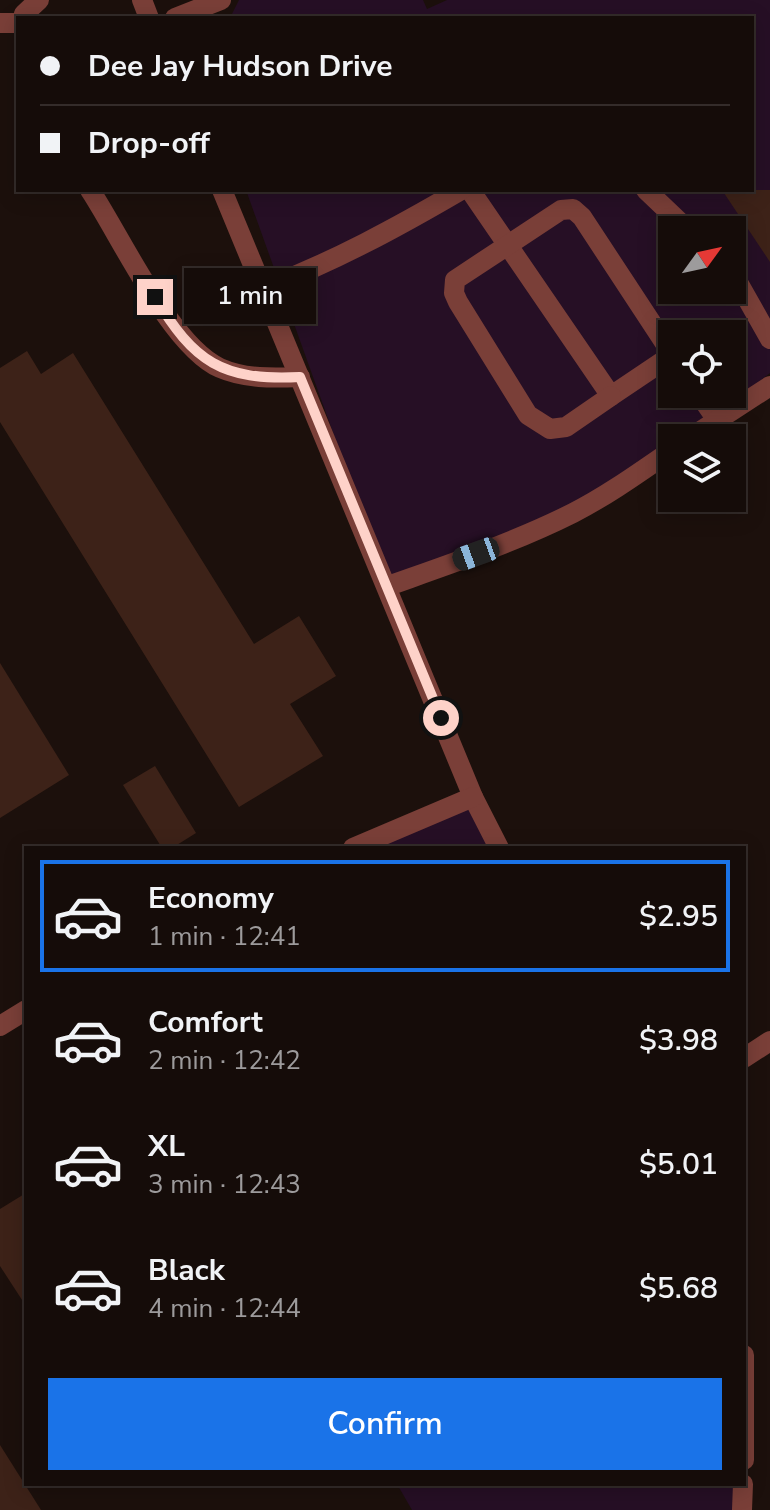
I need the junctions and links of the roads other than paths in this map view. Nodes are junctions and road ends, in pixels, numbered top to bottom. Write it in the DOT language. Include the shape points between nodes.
graph roads {
  1 [pos="39,0"];
  2 [pos="221,0"];
  3 [pos="24,16"];
  4 [pos="180,16"];
  5 [pos="91,192"];
  6 [pos="223,192"];
  7 [pos="458,192"];
  8 [pos="471,192"];
  9 [pos="648,192"];
  10 [pos="673,216"];
  11 [pos="506,244"];
  12 [pos="265,288"];
  13 [pos="746,297"];
  14 [pos="658,333"];
  15 [pos="770,339"];
  16 [pos="658,364"];
  17 [pos="300,377"];
  18 [pos="770,386"];
  19 [pos="611,396"];
  20 [pos="709,408"];
  21 [pos="717,420"];
  22 [pos="711,424"];
  23 [pos="658,460"];
  24 [pos="388,586"];
  25 [pos="473,797"];
  26 [pos="358,846"];
  27 [pos="498,846"];
  28 [pos="24,1011"];
  29 [pos="0,1026"];
  30 [pos="770,1041"];
  31 [pos="746,1057"];
  32 [pos="743,1486"];
  33 [pos="742,1510"];
  1 -- 3 [label="street"];
  2 -- 4 [label="street"];
  5 -- 17 [label="street" via="168,319 197,352 239,374"];
  6 -- 12 [label="street"];
  7 -- 12 [label="street" via="323,265"];
  8 -- 11 [label="street"];
  9 -- 10 [label="street"];
  11 -- 14 [label="street" via="561,210 573,209"];
  11 -- 19 [label="street"];
  11 -- 19 [label="street" via="455,280 454,293 528,415 550,429 566,427"];
  12 -- 17 [label="street"];
  13 -- 15 [label="street"];
  16 -- 19 [label="street"];
  17 -- 24 [label="street"];
  18 -- 21 [label="street"];
  20 -- 21 [label="street"];
  21 -- 22 [label="street"];
  23 -- 24 [label="street" via="573,513"];
  24 -- 25 [label="street"];
  25 -- 26 [label="street"];
  25 -- 27 [label="street"];
  28 -- 29 [label="street"];
  30 -- 31 [label="street"];
  32 -- 33 [label="street"];
}
